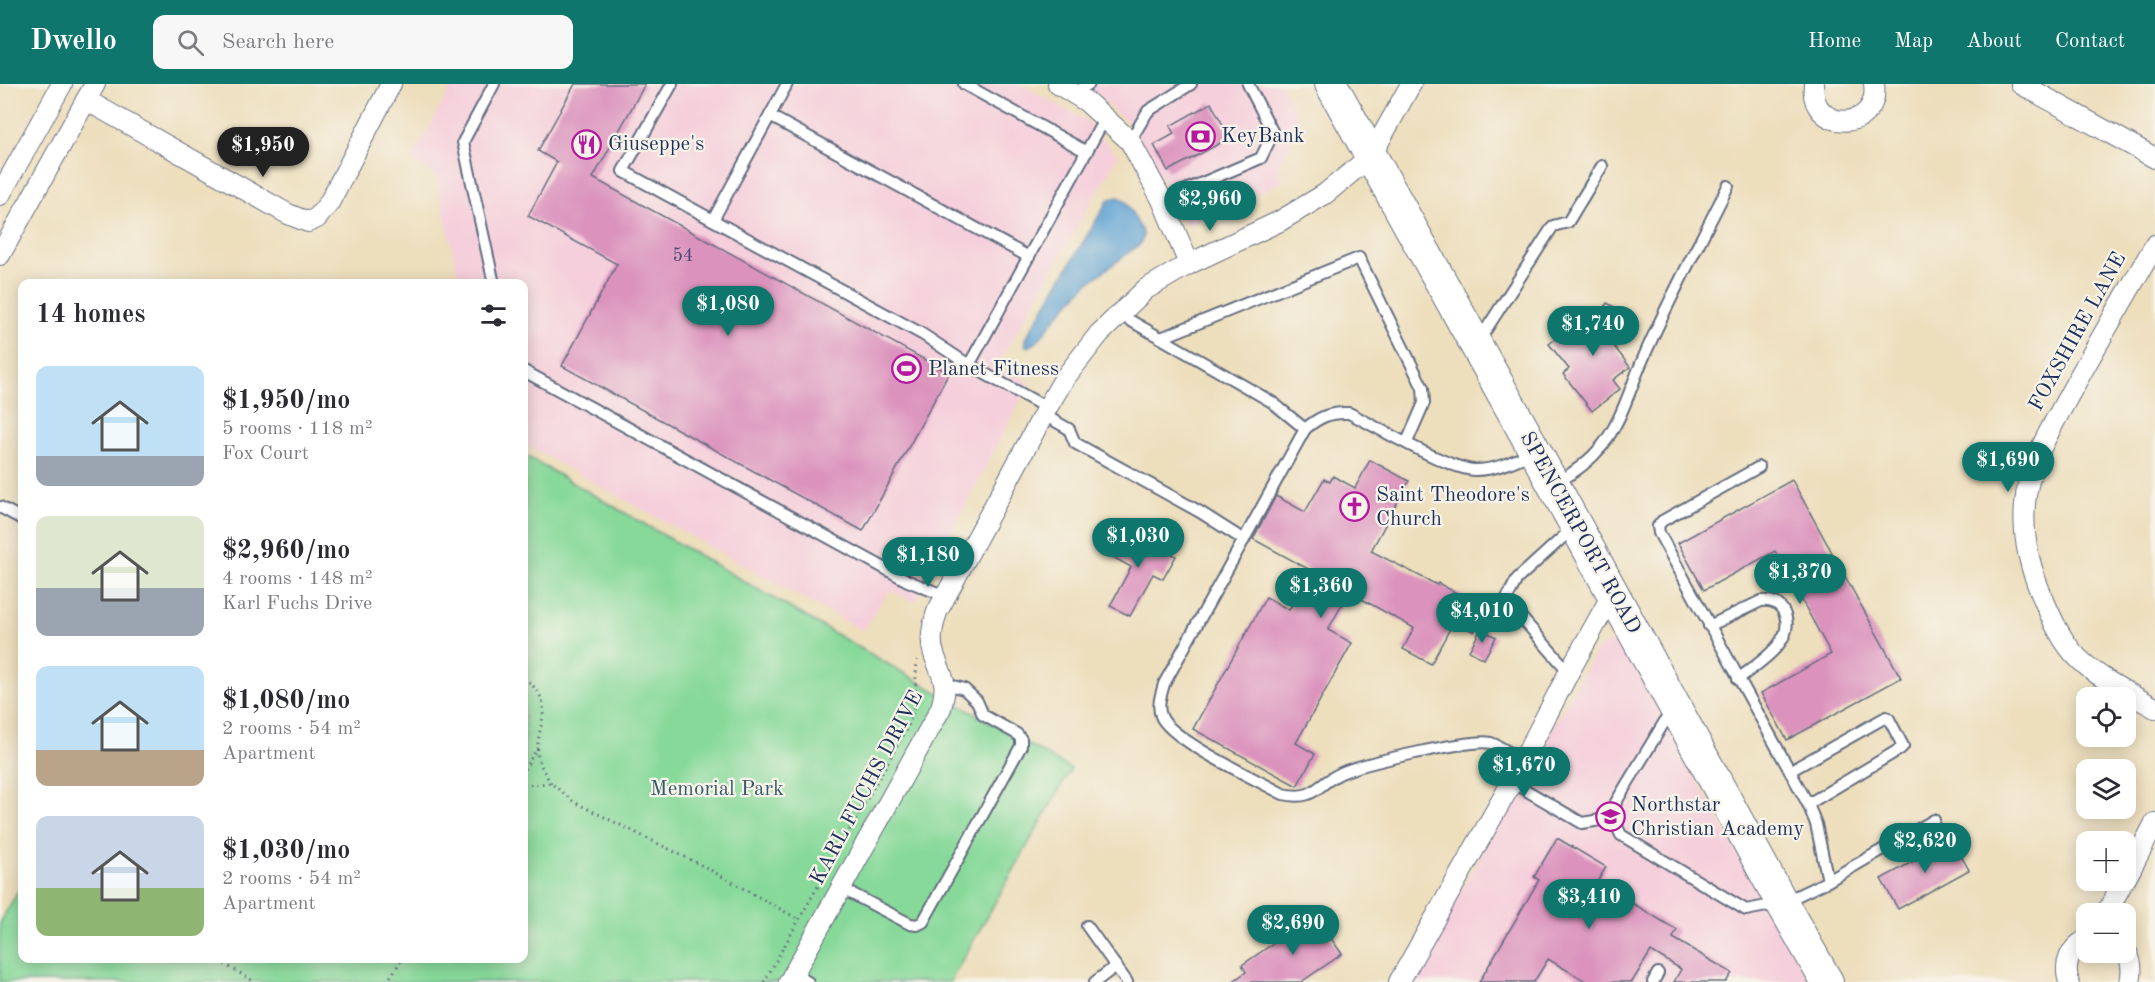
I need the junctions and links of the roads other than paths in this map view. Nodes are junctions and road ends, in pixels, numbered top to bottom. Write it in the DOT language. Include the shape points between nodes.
graph roads {
  1 [pos="62,84"];
  2 [pos="391,84"];
  3 [pos="494,84"];
  4 [pos="672,84"];
  5 [pos="787,84"];
  6 [pos="964,84"];
  7 [pos="1191,84"];
  8 [pos="1248,84"];
  9 [pos="1331,84"];
  10 [pos="1411,84"];
  11 [pos="1814,84"];
  12 [pos="1874,84"];
  13 [pos="2021,84"];
  14 [pos="1073,87"];
  15 [pos="90,92"];
  16 [pos="770,116"];
  17 [pos="1105,118"];
  18 [pos="1130,141"];
  19 [pos="1087,152"];
  20 [pos="1371,156"];
  21 [pos="2155,158"];
  22 [pos="1602,165"];
  23 [pos="1728,186"];
  24 [pos="0,195"];
  25 [pos="1162,200"];
  26 [pos="713,220"];
  27 [pos="2155,245"];
  28 [pos="0,255"];
  29 [pos="1029,257"];
  30 [pos="1189,264"];
  31 [pos="493,279"];
  32 [pos="1119,314"];
  33 [pos="1161,338"];
  34 [pos="1476,345"];
  35 [pos="969,365"];
  36 [pos="528,373"];
  37 [pos="1046,411"];
  38 [pos="1305,429"];
  39 [pos="1407,442"];
  40 [pos="1535,451"];
  41 [pos="1759,467"];
  42 [pos="1553,485"];
  43 [pos="0,507"];
  44 [pos="18,517"];
  45 [pos="1575,525"];
  46 [pos="1244,540"];
  47 [pos="1613,593"];
  48 [pos="945,597"];
  49 [pos="1709,626"];
  50 [pos="1569,672"];
  51 [pos="1738,679"];
  52 [pos="946,684"];
  53 [pos="1675,706"];
  54 [pos="2155,708"];
  55 [pos="1523,761"];
  56 [pos="1790,771"];
  57 [pos="1512,783"];
  58 [pos="1808,804"];
  59 [pos="1614,818"];
  60 [pos="1934,820"];
  61 [pos="2155,823"];
  62 [pos="2136,858"];
  63 [pos="1828,881"];
  64 [pos="841,888"];
  65 [pos="1782,903"];
  66 [pos="1087,926"];
  67 [pos="2076,947"];
  68 [pos="2131,963"];
  69 [pos="1116,966"];
  70 [pos="1821,977"];
  71 [pos="797,979"];
  72 [pos="1095,982"];
  73 [pos="1127,982"];
  74 [pos="1399,982"];
  75 [pos="2069,982"];
  76 [pos="2130,982"];
  1 -- 24 [label="street"];
  2 -- 15 [label="street" via="329,203 317,218 308,222 288,214"];
  3 -- 31 [label="lane" via="463,142"];
  4 -- 26 [label="lane" via="623,171"];
  5 -- 16 [label="lane"];
  6 -- 19 [label="lane"];
  7 -- 18 [label="lane" via="1148,111"];
  8 -- 25 [label="lane" via="1274,134 1261,158"];
  9 -- 20 [label="main road, SPENCERPORT ROAD"];
  10 -- 20 [label="street"];
  11 -- 12 [label="street" via="1817,106 1824,115 1843,122 1862,116 1869,109 1874,100"];
  13 -- 21 [label="street"];
  14 -- 17 [label="street"];
  15 -- 28 [label="street"];
  16 -- 26 [label="lane"];
  16 -- 29 [label="lane"];
  17 -- 18 [label="street"];
  17 -- 19 [label="lane"];
  18 -- 25 [label="street"];
  19 -- 29 [label="lane"];
  20 -- 30 [label="street, KARL FUCHS DRIVE" via="1324,194 1280,221"];
  20 -- 34 [label="main road, SPENCERPORT ROAD"];
  22 -- 34 [label="lane" via="1568,222 1553,226"];
  23 -- 42 [label="lane" via="1617,421 1589,461"];
  25 -- 30 [label="street"];
  26 -- 35 [label="lane" via="921,334"];
  27 -- 54 [label="street, FOXSHIRE LANE" via="2043,444 2031,472 2024,537 2032,573 2045,604 2077,657 2100,676"];
  29 -- 35 [label="lane"];
  30 -- 32 [label="street, KARL FUCHS DRIVE" via="1146,290"];
  32 -- 33 [label="lane"];
  32 -- 37 [label="street, KARL FUCHS DRIVE" via="1080,356"];
  33 -- 38 [label="lane" via="1272,402"];
  33 -- 39 [label="lane" via="1359,258 1423,388 1424,403"];
  34 -- 40 [label="main road, SPENCERPORT ROAD"];
  35 -- 37 [label="lane"];
  36 -- 48 [label="lane" via="908,581"];
  37 -- 46 [label="lane" via="1069,429 1075,443"];
  37 -- 48 [label="street, KARL FUCHS DRIVE"];
  38 -- 39 [label="lane" via="1320,417 1349,413"];
  38 -- 46 [label="lane"];
  39 -- 40 [label="lane" via="1454,466 1474,470 1501,466"];
  40 -- 42 [label="main road, SPENCERPORT ROAD"];
  41 -- 49 [label="lane" via="1658,526"];
  42 -- 45 [label="main road, SPENCERPORT ROAD"];
  43 -- 44 [label="lane"];
  45 -- 47 [label="main road, SPENCERPORT ROAD"];
  45 -- 50 [label="lane" via="1517,579 1506,600"];
  46 -- 55 [label="lane" via="1159,699 1161,717 1180,738 1283,794 1297,797 1312,794 1339,774 1358,767 1461,744 1490,743"];
  47 -- 50 [label="street"];
  47 -- 53 [label="main road, SPENCERPORT ROAD"];
  48 -- 52 [label="street, KARL FUCHS DRIVE" via="933,626 933,652"];
  49 -- 51 [label="lane"];
  49 -- 51 [label="lane" via="1761,601 1777,604 1783,611 1786,620 1781,641"];
  50 -- 55 [label="street"];
  51 -- 56 [label="lane"];
  52 -- 64 [label="street, KARL FUCHS DRIVE" via="935,722"];
  52 -- 64 [label="lane" via="964,689 977,701 983,715 1017,734 1020,746 923,922 917,926 910,924"];
  53 -- 59 [label="lane" via="1616,802"];
  53 -- 65 [label="main road, SPENCERPORT ROAD"];
  55 -- 57 [label="street"];
  56 -- 58 [label="lane"];
  56 -- 58 [label="lane" via="1886,717 1889,719 1903,746"];
  57 -- 59 [label="lane" via="1582,824"];
  57 -- 74 [label="street"];
  58 -- 63 [label="lane"];
  59 -- 65 [label="lane" via="1621,835 1746,910"];
  60 -- 63 [label="lane"];
  61 -- 62 [label="street"];
  63 -- 65 [label="lane"];
  64 -- 71 [label="street, KARL FUCHS DRIVE"];
  65 -- 70 [label="main road, SPENCERPORT ROAD"];
  66 -- 69 [label="lane"];
  67 -- 75 [label="street" via="2066,965"];
  68 -- 76 [label="street"];
  69 -- 72 [label="lane"];
  69 -- 73 [label="lane"];
}
